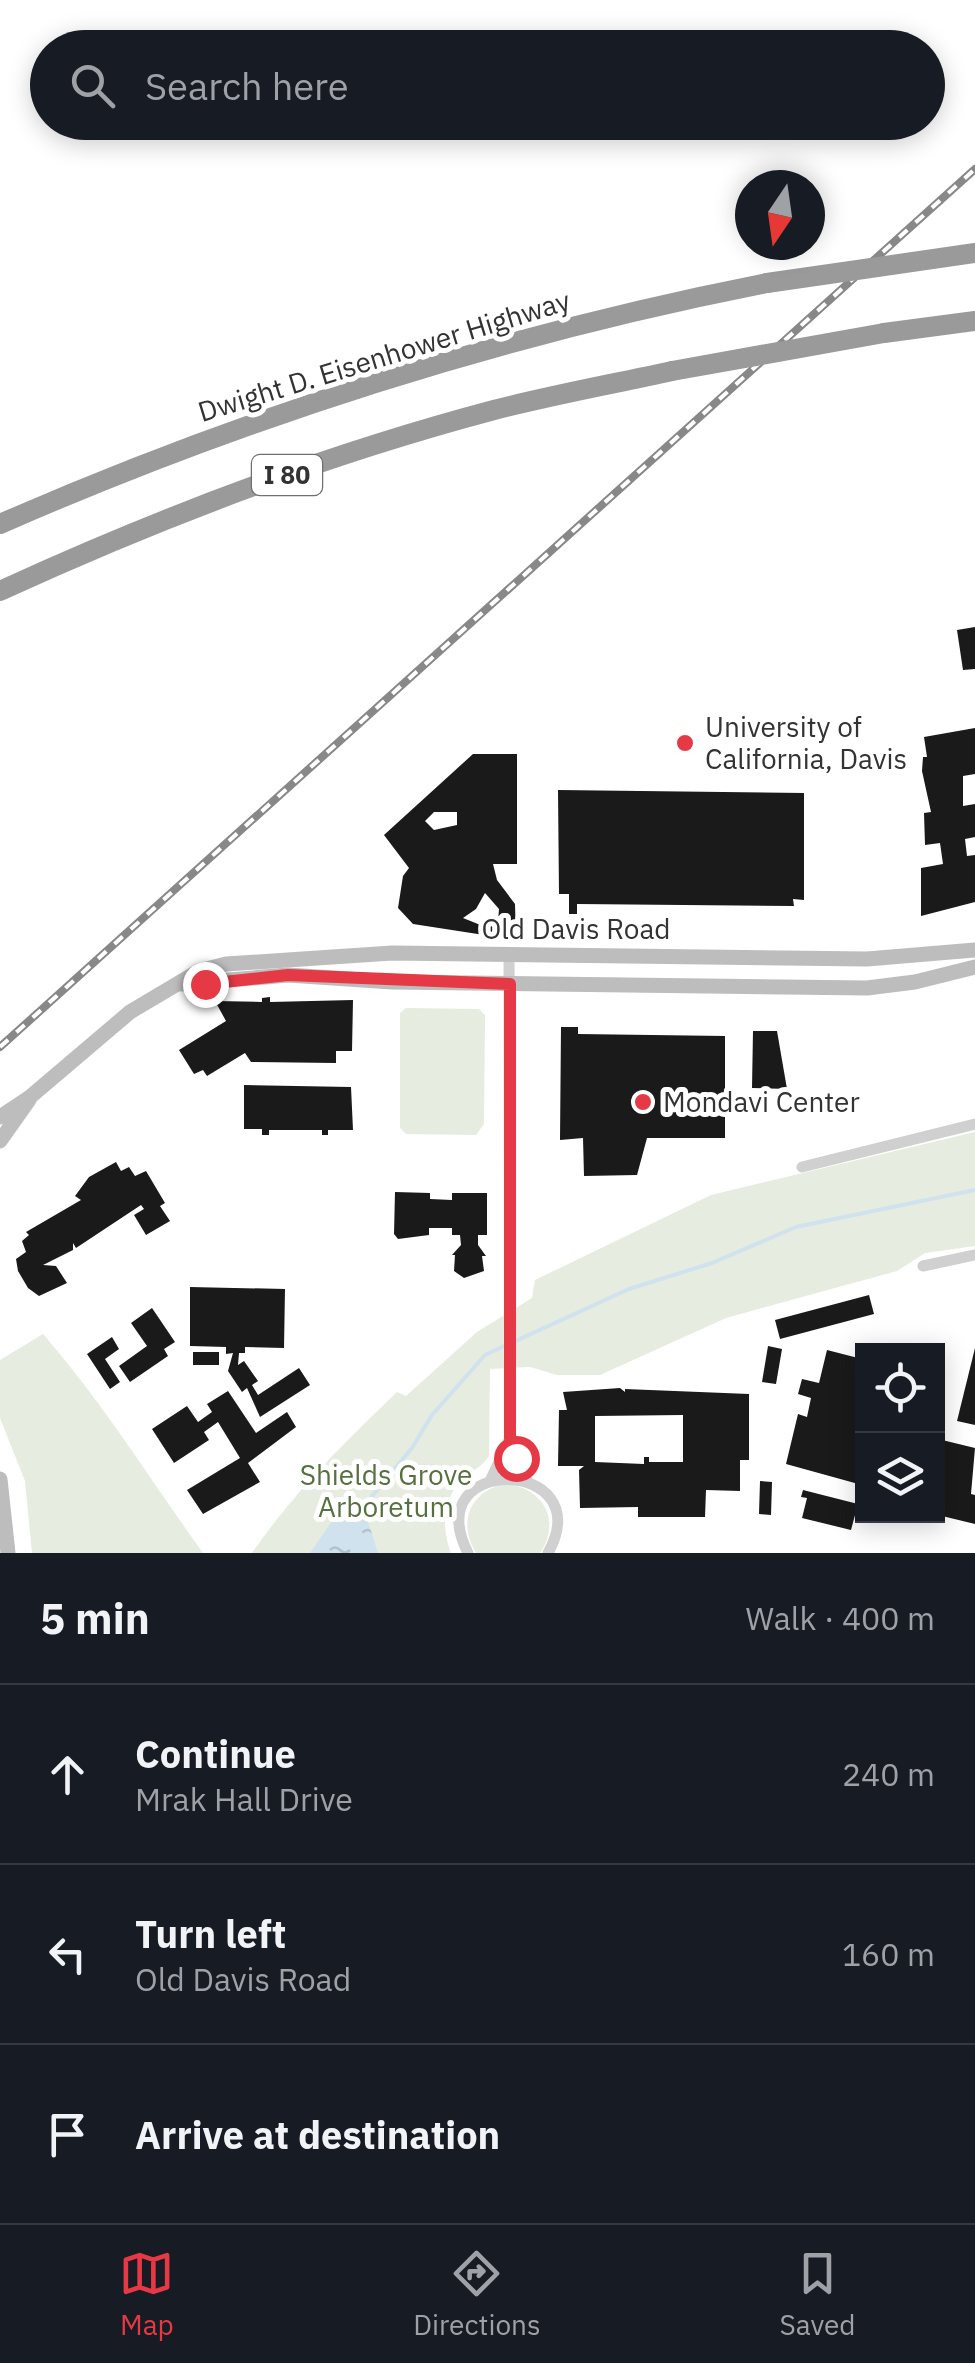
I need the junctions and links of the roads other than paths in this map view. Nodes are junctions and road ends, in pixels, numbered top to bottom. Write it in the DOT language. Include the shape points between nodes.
graph roads {
  1 [pos="975,253"];
  2 [pos="975,321"];
  3 [pos="0,524"];
  4 [pos="0,591"];
  5 [pos="975,950"];
  6 [pos="509,954"];
  7 [pos="975,967"];
  8 [pos="181,984"];
  9 [pos="510,984"];
  10 [pos="30,1098"];
  11 [pos="0,1117"];
  12 [pos="975,1124"];
  13 [pos="0,1142"];
  14 [pos="802,1167"];
  15 [pos="975,1256"];
  16 [pos="923,1266"];
  17 [pos="510,1438"];
  18 [pos="0,1479"];
  19 [pos="527,1480"];
  20 [pos="490,1481"];
  21 [pos="8,1553"];
  22 [pos="468,1553"];
  23 [pos="548,1553"];
  1 -- 3 [label="highway, Dwight D. Eisenhower Highway / I 80, bridge" via="767,284 485,348 221,434"];
  2 -- 4 [label="highway, I 80, bridge" via="672,371 495,410 340,456 138,530"];
  5 -- 6 [label="street, Old Davis Road" via="878,959"];
  6 -- 8 [label="street, Old Davis Road" via="292,956 199,970"];
  6 -- 9 [label="street"];
  7 -- 9 [label="street, Old Davis Road" via="867,988"];
  8 -- 9 [label="street, Old Davis Road" via="288,975"];
  8 -- 10 [label="street, Old Davis Road" via="130,1012"];
  9 -- 17 [label="street"];
  10 -- 11 [label="street, Old Davis Road"];
  10 -- 13 [label="street, Old Davis Road"];
  12 -- 14 [label="street"];
  15 -- 16 [label="street"];
  17 -- 19 [label="street"];
  17 -- 20 [label="street"];
  18 -- 21 [label="street"];
  19 -- 20 [label="street"];
  19 -- 23 [label="street" via="556,1513"];
  20 -- 22 [label="street" via="461,1510"];
}
